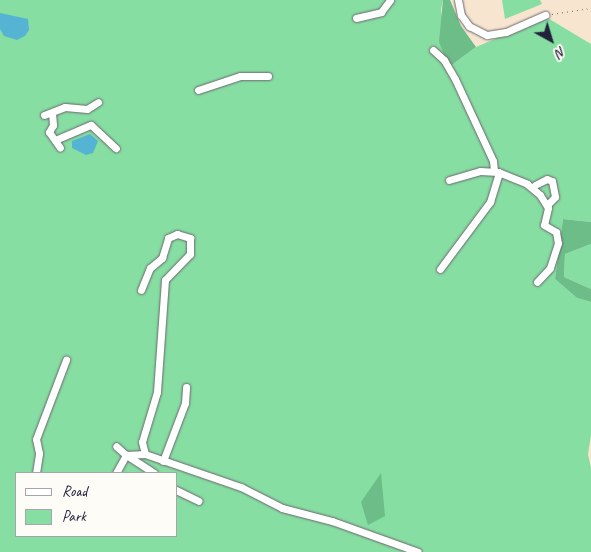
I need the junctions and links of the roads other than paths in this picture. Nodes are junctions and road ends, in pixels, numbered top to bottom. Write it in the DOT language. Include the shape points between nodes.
graph roads {
  1 [pos="390,0"];
  2 [pos="458,0"];
  3 [pos="545,14"];
  4 [pos="356,18"];
  5 [pos="433,50"];
  6 [pos="268,76"];
  7 [pos="198,90"];
  8 [pos="98,102"];
  9 [pos="52,112"];
  10 [pos="44,115"];
  11 [pos="55,140"];
  12 [pos="60,148"];
  13 [pos="116,148"];
  14 [pos="496,172"];
  15 [pos="449,180"];
  16 [pos="535,185"];
  17 [pos="547,205"];
  18 [pos="440,269"];
  19 [pos="537,282"];
  20 [pos="141,290"];
  21 [pos="66,360"];
  22 [pos="186,387"];
  23 [pos="116,446"];
  24 [pos="126,454"];
  25 [pos="144,454"];
  26 [pos="163,461"];
  27 [pos="36,472"];
  28 [pos="117,472"];
  29 [pos="153,472"];
  30 [pos="178,491"];
  31 [pos="199,502"];
  32 [pos="418,552"];
  1 -- 4 [label="lane" via="381,12"];
  2 -- 3 [label="lane" via="461,15 468,26 487,35 506,32"];
  5 -- 14 [label="lane" via="444,60 455,79"];
  6 -- 7 [label="lane" via="240,76"];
  8 -- 9 [label="lane" via="86,109 65,107"];
  9 -- 10 [label="lane"];
  9 -- 11 [label="lane" via="52,125 48,132"];
  11 -- 12 [label="lane"];
  11 -- 13 [label="lane" via="91,125"];
  14 -- 15 [label="lane" via="474,172"];
  14 -- 17 [label="lane" via="527,184"];
  14 -- 18 [label="lane" via="490,202"];
  16 -- 17 [label="lane" via="547,179 552,181 555,197"];
  17 -- 19 [label="lane" via="544,225 556,232 558,249 550,268"];
  20 -- 25 [label="lane" via="150,268 162,258 168,238 177,234 190,238 190,254 169,272 165,280 157,392 141,445"];
  21 -- 27 [label="lane" via="48,412 37,432"];
  22 -- 26 [label="lane" via="185,403"];
  23 -- 24 [label="lane"];
  24 -- 25 [label="lane"];
  24 -- 28 [label="lane"];
  24 -- 29 [label="lane"];
  25 -- 26 [label="lane"];
  26 -- 32 [label="lane" via="241,487 282,508 332,521"];
  30 -- 31 [label="lane"];
}
